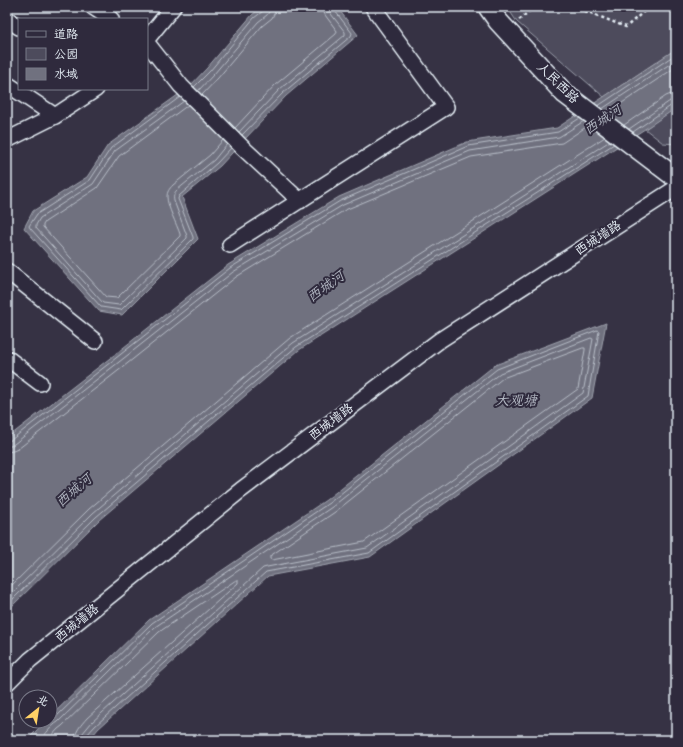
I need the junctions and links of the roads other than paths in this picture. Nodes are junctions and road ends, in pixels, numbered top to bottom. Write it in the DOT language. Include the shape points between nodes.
graph roads {
  1 [pos="92,7"];
  2 [pos="172,7"];
  3 [pos="373,7"];
  4 [pos="488,7"];
  5 [pos="109,18"];
  6 [pos="7,19"];
  7 [pos="18,26"];
  8 [pos="148,38"];
  9 [pos="148,44"];
  10 [pos="7,84"];
  11 [pos="94,90"];
  12 [pos="55,116"];
  13 [pos="7,140"];
  14 [pos="676,178"];
  15 [pos="676,188"];
  16 [pos="300,201"];
  17 [pos="230,245"];
  18 [pos="7,271"];
  19 [pos="96,341"];
  20 [pos="7,358"];
  21 [pos="40,383"];
  22 [pos="7,683"];
  1 -- 5 [label="street"];
  2 -- 8 [label="street"];
  3 -- 16 [label="street" via="446,107"];
  4 -- 14 [label="main road, 人民西路" via="565,94"];
  6 -- 7 [label="street"];
  9 -- 16 [label="street" via="181,86"];
  10 -- 12 [label="street"];
  11 -- 12 [label="street"];
  12 -- 13 [label="street"];
  15 -- 22 [label="street, 西城墙路" via="440,340 241,490 30,660"];
  16 -- 17 [label="street"];
  18 -- 19 [label="street"];
  20 -- 21 [label="street"];
}
